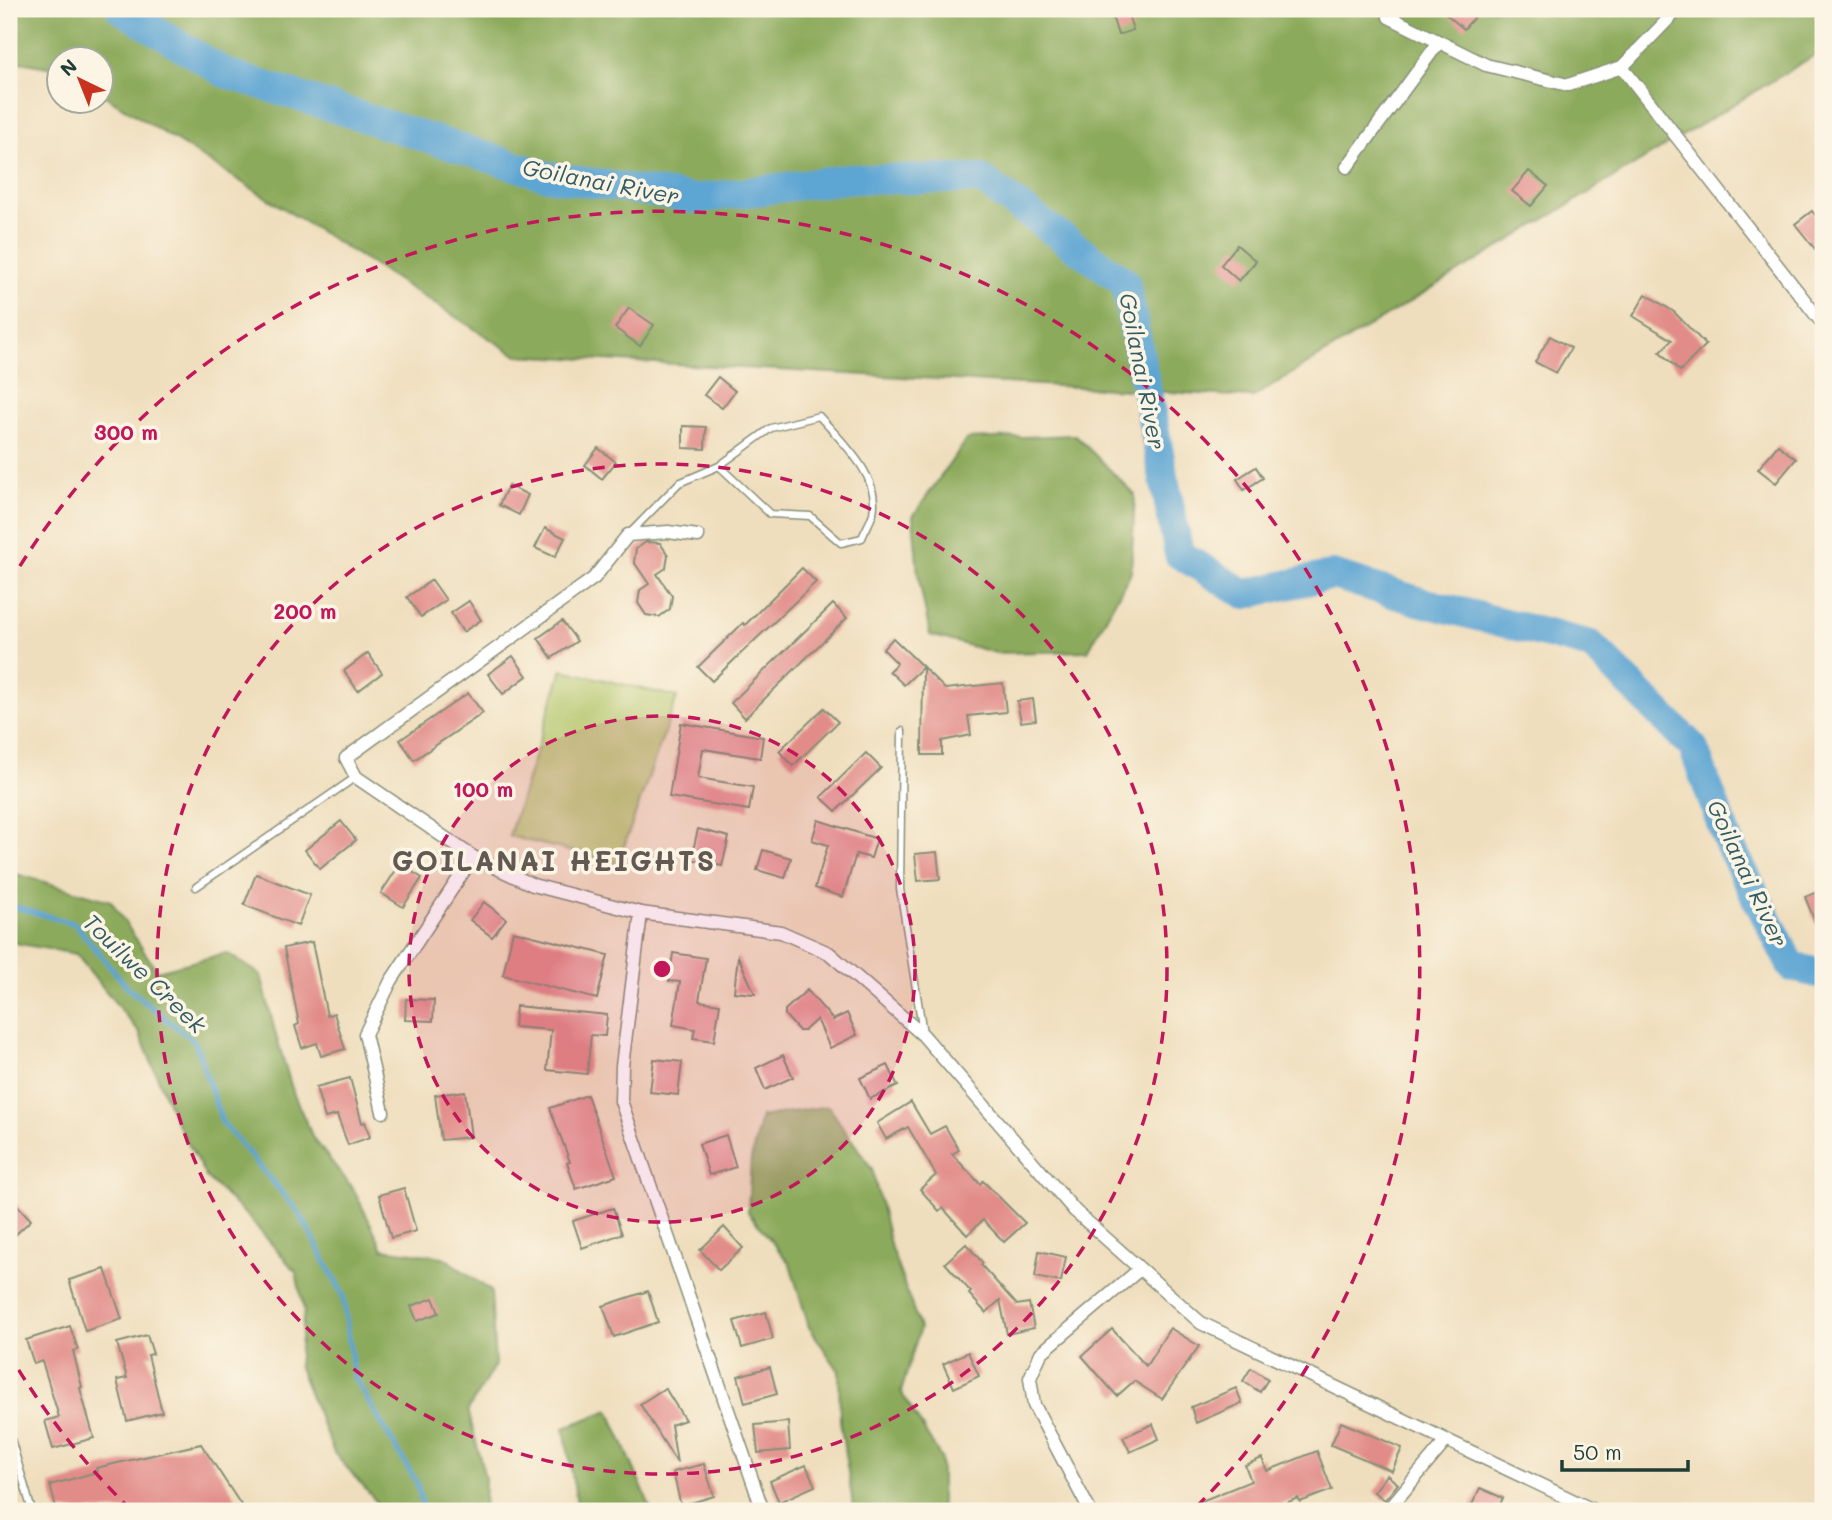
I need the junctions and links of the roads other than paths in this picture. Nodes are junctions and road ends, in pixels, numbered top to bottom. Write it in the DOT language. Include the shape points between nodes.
graph roads {
  1 [pos="1678,9"];
  2 [pos="1389,17"];
  3 [pos="1439,42"];
  4 [pos="1622,67"];
  5 [pos="1347,167"];
  6 [pos="1823,324"];
  7 [pos="719,466"];
  8 [pos="628,535"];
  9 [pos="698,536"];
  10 [pos="902,731"];
  11 [pos="356,777"];
  12 [pos="473,858"];
  13 [pos="196,887"];
  14 [pos="641,913"];
  15 [pos="923,1035"];
  16 [pos="383,1112"];
  17 [pos="1140,1269"];
  18 [pos="9,1432"];
  19 [pos="1446,1441"];
  20 [pos="32,1511"];
  21 [pos="762,1511"];
  22 [pos="1090,1511"];
  23 [pos="1387,1511"];
  24 [pos="1595,1511"];
  1 -- 4 [label="street"];
  2 -- 3 [label="street"];
  3 -- 4 [label="street" via="1486,65 1568,85"];
  3 -- 5 [label="street"];
  4 -- 6 [label="street"];
  7 -- 7 [label="lane" via="770,514 810,516 841,542 862,538 873,513 872,487 852,454 819,416 771,428"];
  7 -- 8 [label="lane" via="679,482"];
  8 -- 9 [label="street" via="667,532"];
  8 -- 11 [label="street" via="594,578 346,758"];
  10 -- 15 [label="lane" via="900,889"];
  11 -- 12 [label="street"];
  11 -- 13 [label="lane"];
  12 -- 14 [label="street" via="533,885"];
  12 -- 16 [label="street" via="391,981 365,1034"];
  14 -- 15 [label="street" via="781,932 829,953"];
  14 -- 21 [label="street" via="621,1101"];
  15 -- 17 [label="street" via="1075,1211"];
  17 -- 19 [label="street" via="1201,1323"];
  17 -- 22 [label="street" via="1041,1353 1030,1378 1034,1405"];
  18 -- 20 [label="lane"];
  19 -- 23 [label="street"];
  19 -- 24 [label="street"];
}
